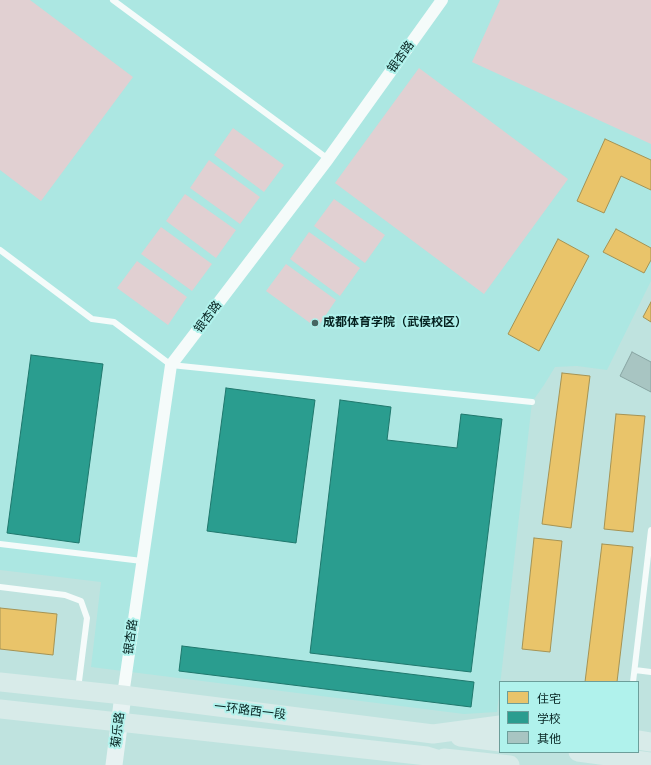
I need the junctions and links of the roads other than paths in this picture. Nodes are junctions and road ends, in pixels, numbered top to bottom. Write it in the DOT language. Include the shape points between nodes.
graph roads {
  1 [pos="113,0"];
  2 [pos="442,0"];
  3 [pos="328,159"];
  4 [pos="0,250"];
  5 [pos="171,365"];
  6 [pos="532,402"];
  7 [pos="651,530"];
  8 [pos="0,544"];
  9 [pos="142,561"];
  10 [pos="0,587"];
  11 [pos="635,670"];
  12 [pos="651,672"];
  13 [pos="633,681"];
  14 [pos="0,682"];
  15 [pos="78,690"];
  16 [pos="123,695"];
  17 [pos="0,709"];
  18 [pos="120,722"];
  19 [pos="499,725"];
  20 [pos="433,734"];
  21 [pos="639,740"];
  22 [pos="499,742"];
  23 [pos="651,742"];
  24 [pos="585,753"];
  25 [pos="427,756"];
  26 [pos="651,762"];
  27 [pos="114,765"];
  28 [pos="458,765"];
  29 [pos="510,765"];
  1 -- 3 [label="lane"];
  2 -- 3 [label="street, 银杏路"];
  3 -- 5 [label="street, 银杏路"];
  4 -- 5 [label="lane" via="92,319 114,322"];
  5 -- 6 [label="lane"];
  5 -- 9 [label="street, 银杏路"];
  7 -- 11 [label="lane"];
  8 -- 9 [label="lane"];
  9 -- 16 [label="street, 银杏路"];
  10 -- 15 [label="lane" via="65,595 81,601 87,618"];
  11 -- 12 [label="lane"];
  11 -- 13 [label="lane"];
  14 -- 15 [label="main road, 一环路西一段"];
  15 -- 16 [label="main road, 一环路西一段"];
  16 -- 18 [label="street, 菊乐路"];
  16 -- 20 [label="main road, 一环路西一段"];
  17 -- 18 [label="main road, 一环路西一段"];
  18 -- 25 [label="main road, 一环路西一段"];
  18 -- 27 [label="street, 菊乐路"];
  19 -- 20 [label="main road, 一环路西一段"];
  20 -- 22 [label="main road"];
  21 -- 23 [label="main road"];
  24 -- 26 [label="main road"];
  25 -- 28 [label="main road, 一环路西一段"];
  25 -- 29 [label="main road"];
}
